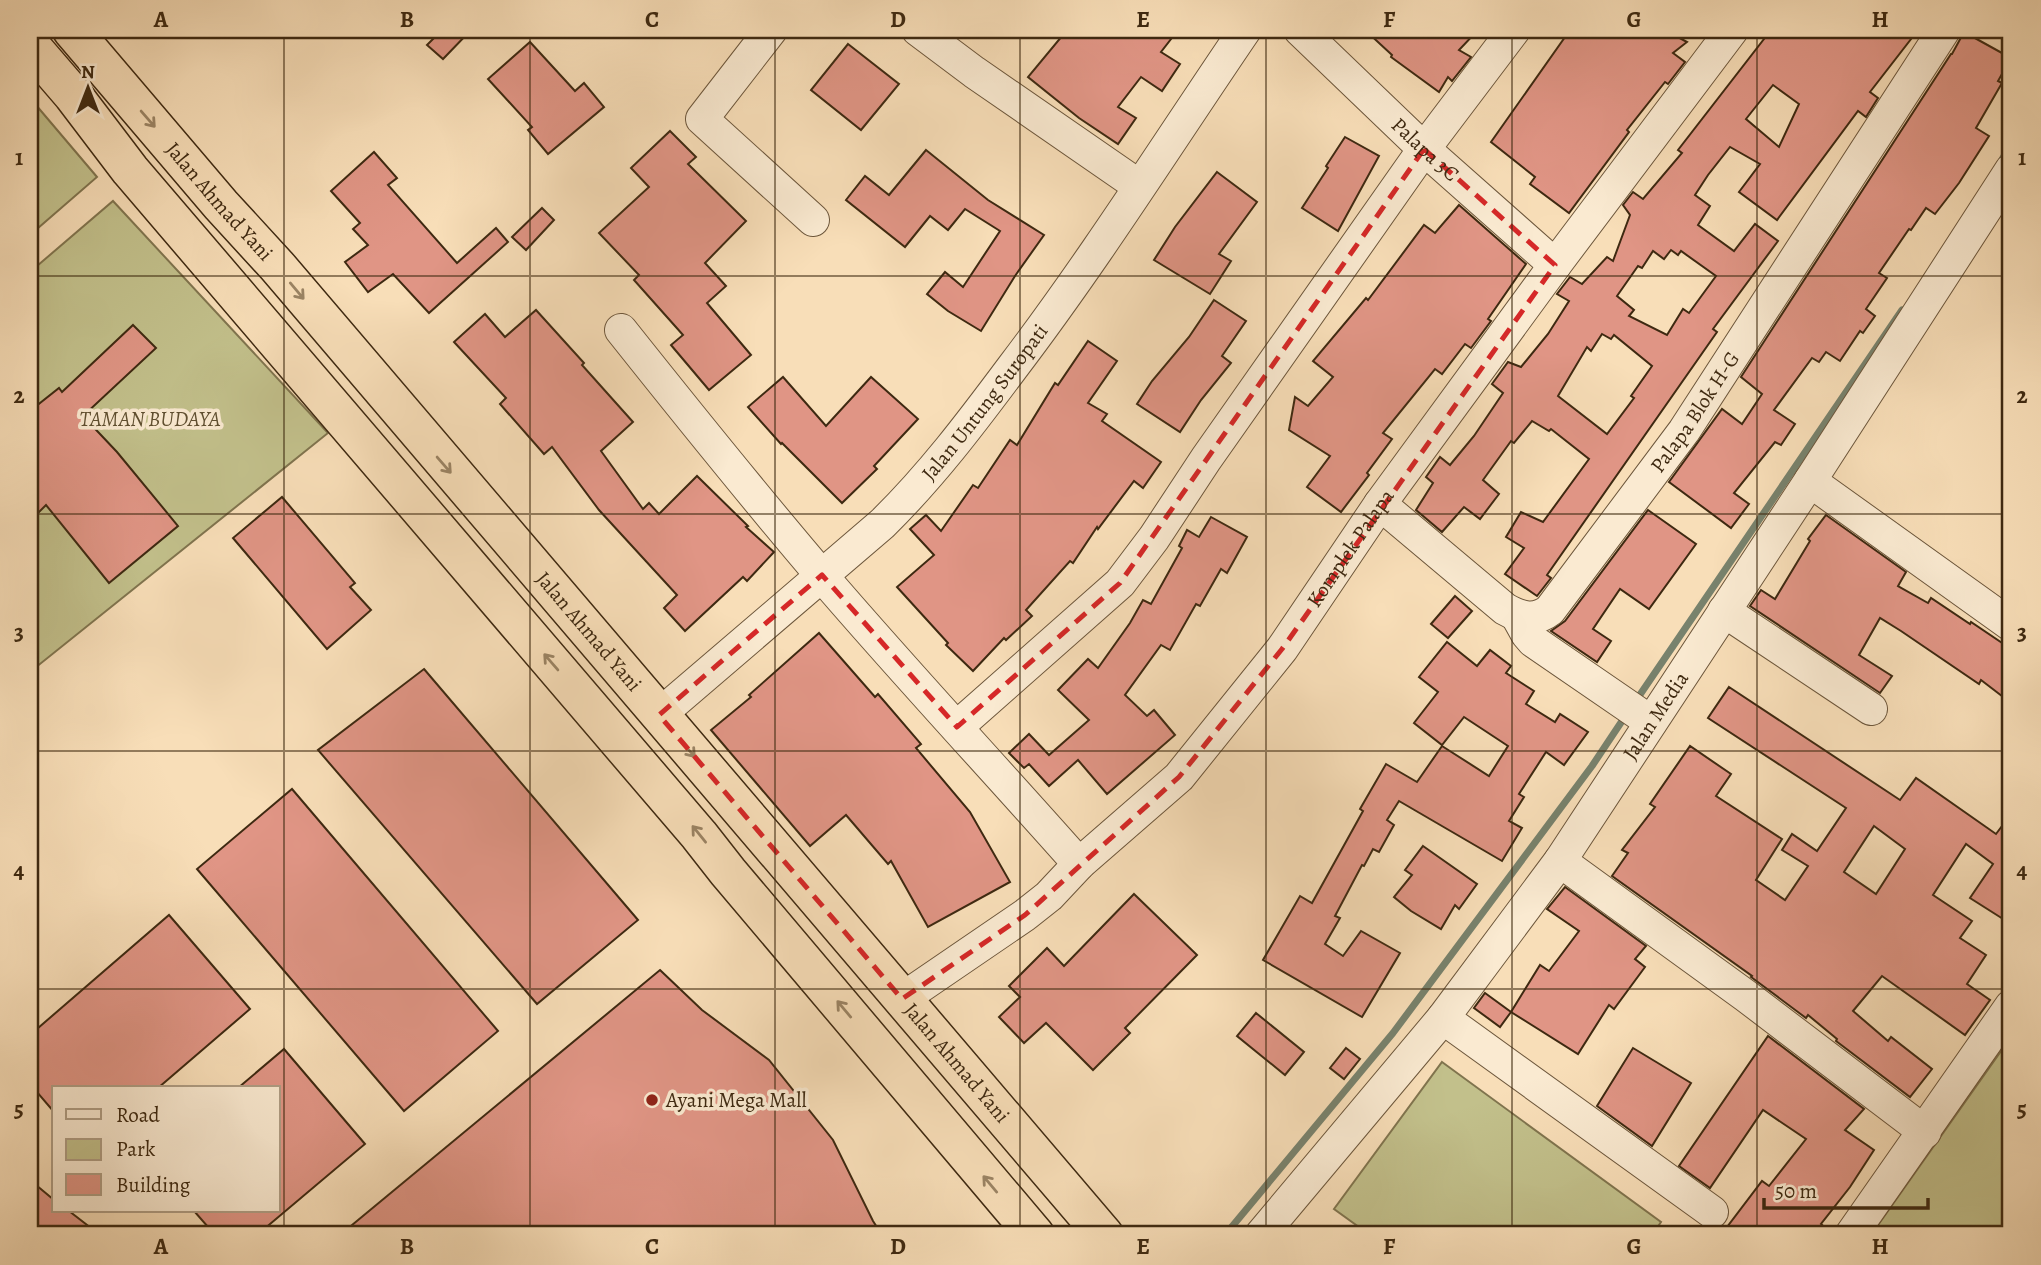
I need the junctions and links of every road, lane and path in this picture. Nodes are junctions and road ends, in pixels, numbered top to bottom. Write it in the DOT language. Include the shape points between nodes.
graph roads {
  1 [pos="72,30"];
  2 [pos="771,30"];
  3 [pos="918,30"];
  4 [pos="1245,30"];
  5 [pos="1300,30"];
  6 [pos="1514,30"];
  7 [pos="1732,30"];
  8 [pos="1944,30"];
  9 [pos="30,45"];
  10 [pos="1424,149"];
  11 [pos="2011,170"];
  12 [pos="1139,186"];
  13 [pos="813,220"];
  14 [pos="1555,265"];
  15 [pos="621,330"];
  16 [pos="1810,481"];
  17 [pos="1380,505"];
  18 [pos="822,575"];
  19 [pos="1724,611"];
  20 [pos="1517,616"];
  21 [pos="2011,625"];
  22 [pos="1871,709"];
  23 [pos="659,715"];
  24 [pos="1651,722"];
  25 [pos="957,727"];
  26 [pos="1560,860"];
  27 [pos="1079,864"];
  28 [pos="902,999"];
  29 [pos="2011,1006"];
  30 [pos="1443,1018"];
  31 [pos="1925,1132"];
  32 [pos="1712,1212"];
  33 [pos="1035,1235"];
  34 [pos="1104,1235"];
  35 [pos="1261,1235"];
  36 [pos="1851,1235"];
  1 -- 23 [label="highway, Jalan Ahmad Yani, one-way"];
  2 -- 13 [label="street" via="702,119"];
  3 -- 12 [label="street"];
  4 -- 12 [label="street, Jalan Untung Suropati"];
  5 -- 10 [label="street, Palapa 3C"];
  6 -- 10 [label="street"];
  7 -- 14 [label="street, Komplek Palapa"];
  8 -- 20 [label="street, Palapa Blok H-G" via="1684,431 1550,610 1536,618"];
  33 -- 9 [label="highway, one-way" via="130,170"];
  10 -- 14 [label="street, Palapa 3C"];
  10 -- 25 [label="street" via="1121,583"];
  11 -- 16 [label="street, Jalan Media"];
  12 -- 18 [label="street, Jalan Untung Suropati" via="1057,309 952,448 913,494"];
  14 -- 17 [label="street, Komplek Palapa"];
  15 -- 18 [label="street"];
  16 -- 19 [label="street, Jalan Media"];
  16 -- 21 [label="street"];
  17 -- 20 [label="street"];
  17 -- 27 [label="street, Komplek Palapa" via="1282,649 1179,777"];
  18 -- 23 [label="street, Jalan Untung Suropati"];
  18 -- 25 [label="street"];
  19 -- 22 [label="street"];
  19 -- 24 [label="street, Jalan Media"];
  20 -- 24 [label="street" via="1534,641"];
  23 -- 28 [label="highway, Jalan Ahmad Yani, one-way"];
  24 -- 26 [label="street, Jalan Media"];
  25 -- 27 [label="street"];
  26 -- 30 [label="street, Jalan Media"];
  26 -- 31 [label="street"];
  27 -- 28 [label="street, Komplek Palapa" via="1025,915"];
  28 -- 34 [label="highway, Jalan Ahmad Yani"];
  29 -- 31 [label="street"];
  30 -- 32 [label="street"];
  30 -- 35 [label="street, Jalan Media"];
  31 -- 36 [label="street"];
}
